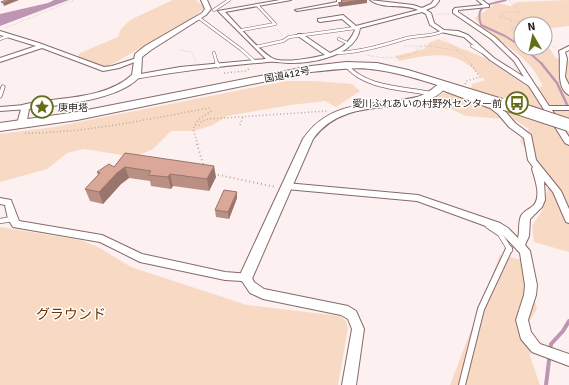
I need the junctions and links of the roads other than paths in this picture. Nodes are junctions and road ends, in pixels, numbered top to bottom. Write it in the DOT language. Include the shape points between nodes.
graph roads {
  1 [pos="204,0"];
  2 [pos="223,0"];
  3 [pos="229,0"];
  4 [pos="288,0"];
  5 [pos="339,0"];
  6 [pos="372,0"];
  7 [pos="436,0"];
  8 [pos="479,0"];
  9 [pos="258,6"];
  10 [pos="215,9"];
  11 [pos="430,12"];
  12 [pos="199,18"];
  13 [pos="320,20"];
  14 [pos="355,28"];
  15 [pos="242,30"];
  16 [pos="443,31"];
  17 [pos="0,34"];
  18 [pos="300,35"];
  19 [pos="8,36"];
  20 [pos="0,39"];
  21 [pos="339,40"];
  22 [pos="349,44"];
  23 [pos="41,46"];
  24 [pos="472,46"];
  25 [pos="256,47"];
  26 [pos="566,49"];
  27 [pos="482,52"];
  28 [pos="214,53"];
  29 [pos="337,53"];
  30 [pos="329,55"];
  31 [pos="0,60"];
  32 [pos="137,60"];
  33 [pos="271,60"];
  34 [pos="255,62"];
  35 [pos="346,65"];
  36 [pos="218,66"];
  37 [pos="135,77"];
  38 [pos="531,85"];
  39 [pos="3,87"];
  40 [pos="440,89"];
  41 [pos="569,93"];
  42 [pos="0,96"];
  43 [pos="25,107"];
  44 [pos="547,108"];
  45 [pos="569,108"];
  46 [pos="0,109"];
  47 [pos="0,127"];
  48 [pos="565,127"];
  49 [pos="22,128"];
  50 [pos="569,143"];
  51 [pos="532,160"];
  52 [pos="286,188"];
  53 [pos="0,202"];
  54 [pos="12,219"];
  55 [pos="482,219"];
  56 [pos="0,220"];
  57 [pos="569,220"];
  58 [pos="519,246"];
  59 [pos="246,277"];
  60 [pos="569,360"];
  61 [pos="349,385"];
  62 [pos="462,385"];
  1 -- 10 [label="street"];
  2 -- 10 [label="lane"];
  3 -- 10 [label="lane"];
  4 -- 5 [label="street" via="298,12 339,3"];
  4 -- 9 [label="street"];
  6 -- 11 [label="street" via="378,3 413,6"];
  7 -- 11 [label="street" via="438,1"];
  8 -- 38 [label="street" via="487,6 457,8 456,14 507,50"];
  9 -- 10 [label="street"];
  9 -- 15 [label="lane" via="275,24"];
  10 -- 12 [label="street"];
  10 -- 15 [label="street"];
  11 -- 14 [label="street"];
  11 -- 16 [label="street" via="432,24"];
  12 -- 32 [label="street" via="143,52"];
  12 -- 34 [label="lane"];
  13 -- 14 [label="street" via="343,17"];
  14 -- 18 [label="lane"];
  14 -- 22 [label="street" via="358,29"];
  15 -- 25 [label="street"];
  16 -- 27 [label="street" via="466,36"];
  16 -- 29 [label="lane" via="358,51"];
  17 -- 19 [label="street"];
  18 -- 25 [label="lane"];
  18 -- 30 [label="street"];
  19 -- 20 [label="lane"];
  19 -- 23 [label="street"];
  21 -- 22 [label="lane"];
  22 -- 29 [label="street"];
  23 -- 31 [label="street"];
  23 -- 32 [label="street" via="103,69 115,68"];
  24 -- 27 [label="lane"];
  25 -- 33 [label="street"];
  26 -- 41 [label="street" via="562,51 562,77"];
  27 -- 38 [label="street"];
  28 -- 36 [label="lane"];
  29 -- 30 [label="street"];
  30 -- 33 [label="street" via="298,61"];
  32 -- 37 [label="street" via="138,70"];
  33 -- 34 [label="street"];
  34 -- 36 [label="street"];
  35 -- 40 [label="highway, 国道412号" via="391,69"];
  35 -- 40 [label="lane" via="351,73 394,87"];
  35 -- 49 [label="highway, 国道412号" via="311,69"];
  36 -- 37 [label="street"];
  37 -- 43 [label="street" via="120,86 94,95"];
  38 -- 44 [label="street"];
  39 -- 42 [label="lane"];
  40 -- 48 [label="highway, 国道412号, bridge" via="464,91"];
  40 -- 51 [label="street" via="494,106 528,137"];
  40 -- 52 [label="street" via="417,100 365,106 337,114 322,123 311,133"];
  43 -- 46 [label="street"];
  43 -- 49 [label="street"];
  44 -- 45 [label="street"];
  44 -- 48 [label="street"];
  47 -- 49 [label="highway, 国道412号"];
  48 -- 50 [label="street"];
  51 -- 57 [label="street" via="557,191"];
  51 -- 58 [label="street" via="541,180 541,194 538,206 527,214 524,240"];
  52 -- 55 [label="street" via="418,198"];
  52 -- 59 [label="street"];
  53 -- 54 [label="street" via="8,202 12,209"];
  54 -- 56 [label="lane"];
  54 -- 59 [label="street" via="16,224 102,239 140,258 225,276"];
  55 -- 58 [label="street" via="505,231"];
  55 -- 62 [label="lane" via="482,223 500,234 510,250 480,309"];
  58 -- 60 [label="street" via="525,251 531,285 522,320 525,335 543,352"];
  59 -- 61 [label="street" via="251,287 263,294 331,306 352,315 358,329"];
}
